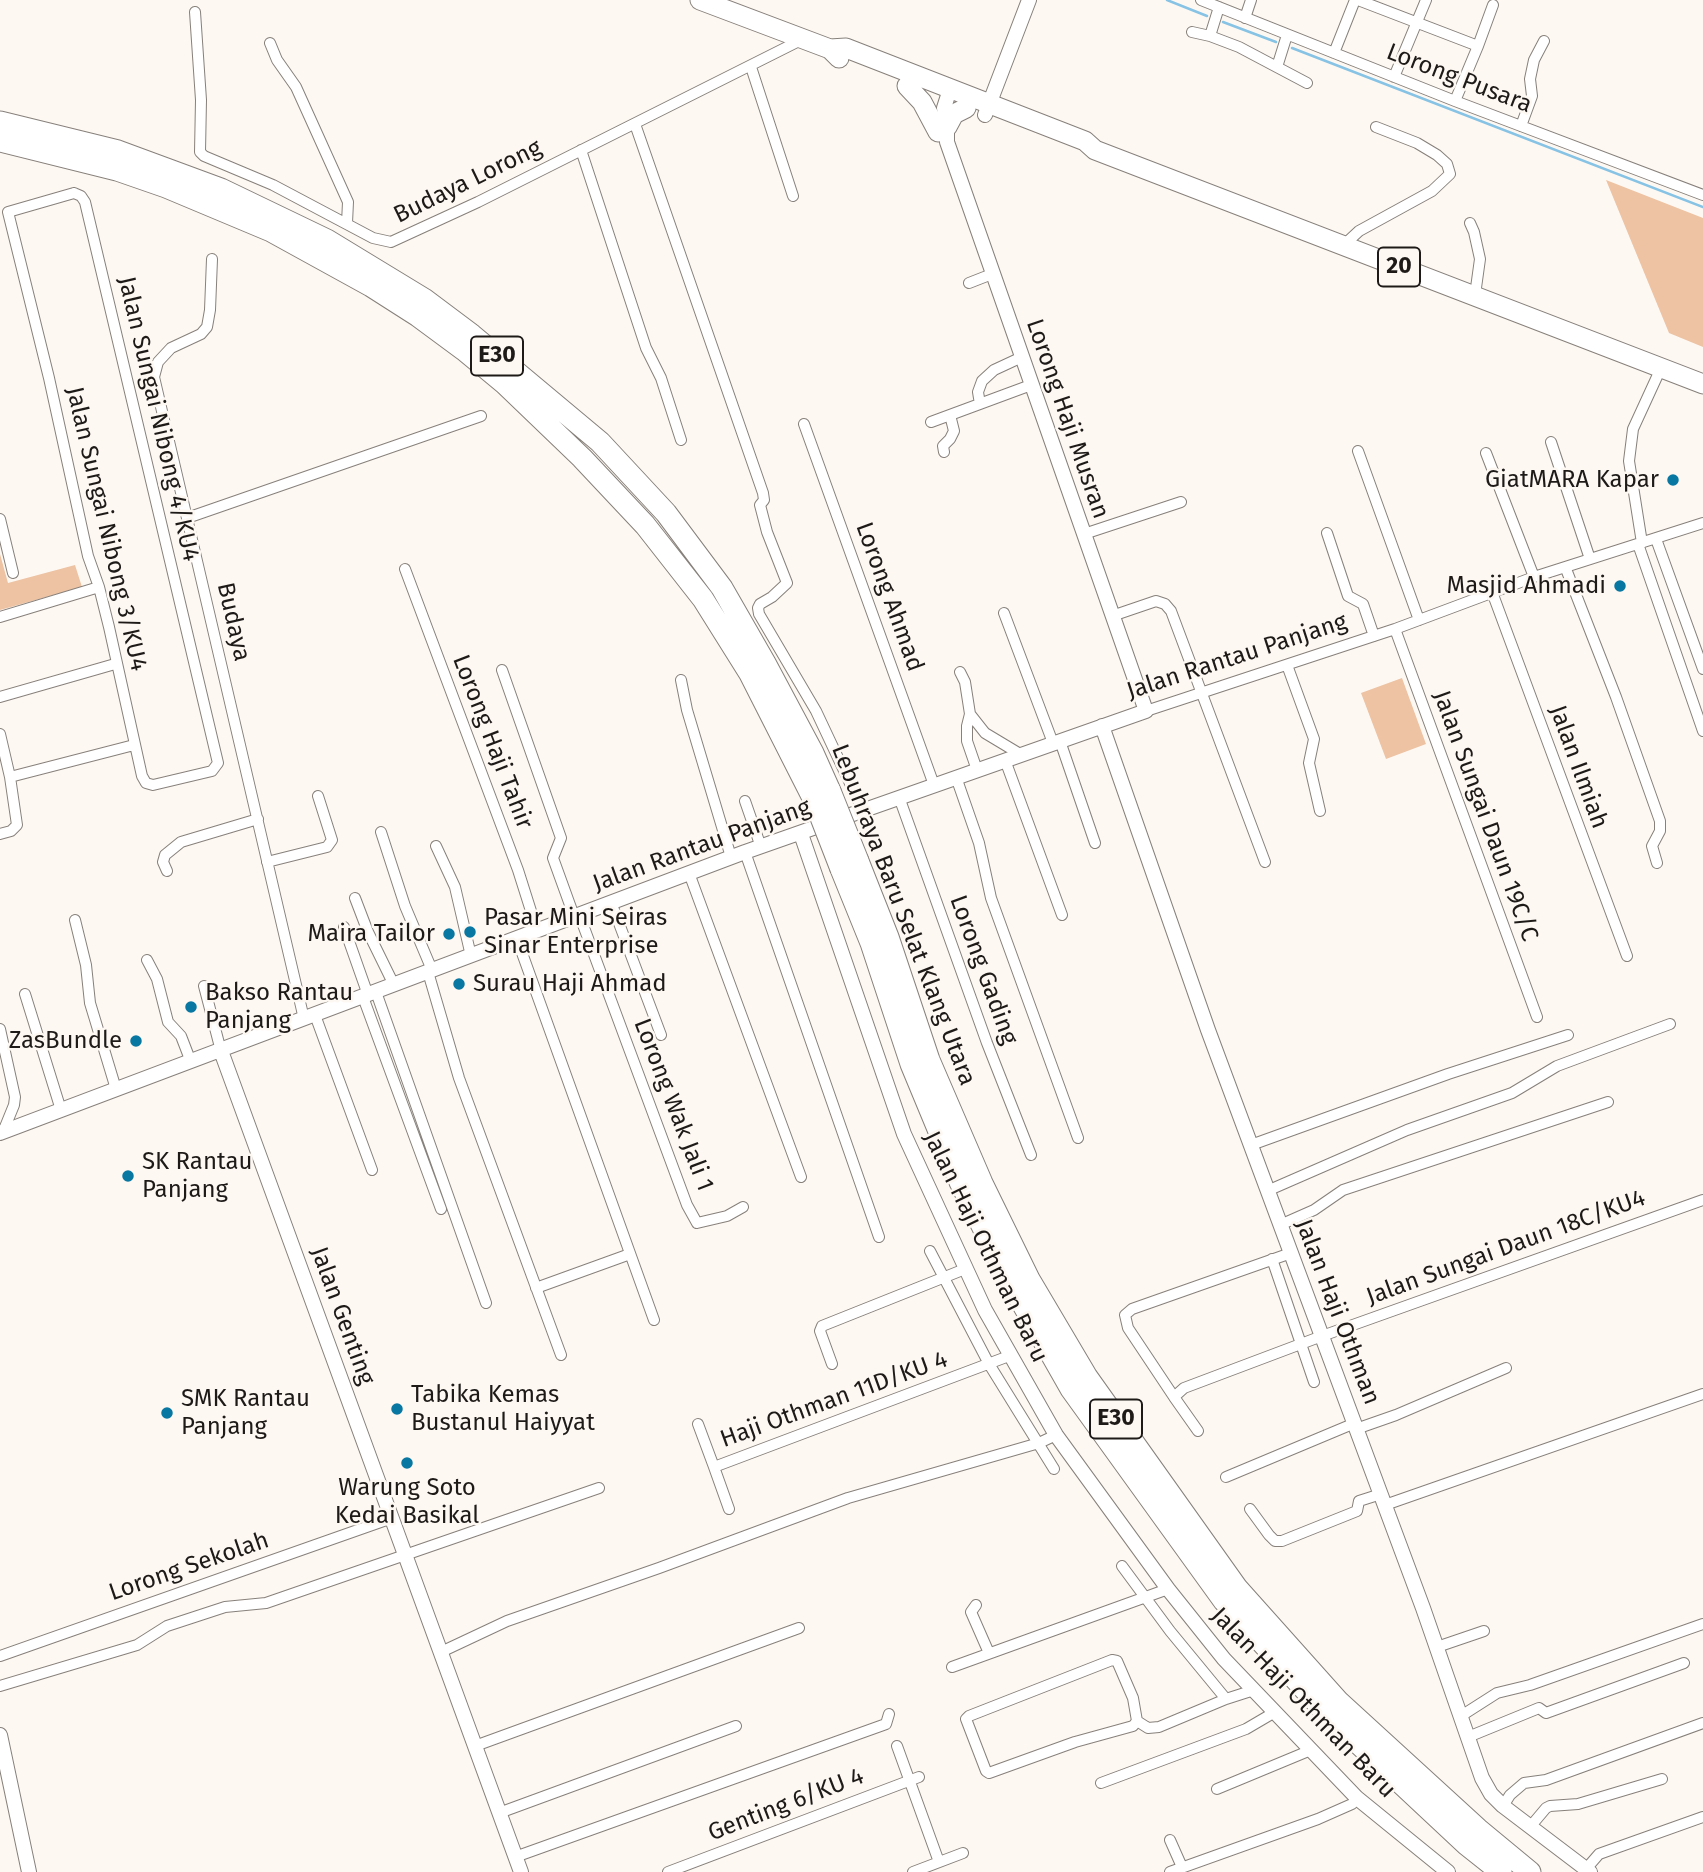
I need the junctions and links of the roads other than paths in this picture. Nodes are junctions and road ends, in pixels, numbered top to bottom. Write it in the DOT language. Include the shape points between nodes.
graph roads {
  1 [pos="700,0"];
  2 [pos="1029,0"];
  3 [pos="1251,0"];
  4 [pos="1356,0"];
  5 [pos="1426,0"];
  6 [pos="1206,1"];
  7 [pos="1493,5"];
  8 [pos="1219,7"];
  9 [pos="195,12"];
  10 [pos="1245,18"];
  11 [pos="1416,22"];
  12 [pos="1192,32"];
  13 [pos="1287,35"];
  14 [pos="1210,36"];
  15 [pos="803,39"];
  16 [pos="1544,41"];
  17 [pos="270,43"];
  18 [pos="1478,46"];
  19 [pos="830,49"];
  20 [pos="1334,53"];
  21 [pos="751,67"];
  22 [pos="1277,67"];
  23 [pos="1394,77"];
  24 [pos="1307,83"];
  25 [pos="907,86"];
  26 [pos="944,93"];
  27 [pos="1455,101"];
  28 [pos="966,108"];
  29 [pos="987,110"];
  30 [pos="0,122"];
  31 [pos="635,124"];
  32 [pos="1521,126"];
  33 [pos="1376,127"];
  34 [pos="944,134"];
  35 [pos="0,141"];
  36 [pos="582,150"];
  37 [pos="1703,195"];
  38 [pos="793,196"];
  39 [pos="8,212"];
  40 [pos="347,223"];
  41 [pos="1470,223"];
  42 [pos="1344,246"];
  43 [pos="212,259"];
  44 [pos="992,274"];
  45 [pos="969,283"];
  46 [pos="1475,295"];
  47 [pos="1022,357"];
  48 [pos="1661,368"];
  49 [pos="1703,384"];
  50 [pos="1031,385"];
  51 [pos="980,404"];
  52 [pos="950,415"];
  53 [pos="481,416"];
  54 [pos="931,422"];
  55 [pos="804,424"];
  56 [pos="681,440"];
  57 [pos="1550,442"];
  58 [pos="1358,451"];
  59 [pos="944,452"];
  60 [pos="1486,453"];
  61 [pos="1181,502"];
  62 [pos="187,518"];
  63 [pos="0,519"];
  64 [pos="1703,523"];
  65 [pos="1327,533"];
  66 [pos="1084,534"];
  67 [pos="2,535"];
  68 [pos="1656,540"];
  69 [pos="1640,544"];
  70 [pos="1590,559"];
  71 [pos="405,569"];
  72 [pos="1566,569"];
  73 [pos="13,573"];
  74 [pos="1534,577"];
  75 [pos="99,587"];
  76 [pos="1492,592"];
  77 [pos="1004,613"];
  78 [pos="1112,615"];
  79 [pos="0,617"];
  80 [pos="1419,620"];
  81 [pos="1395,629"];
  82 [pos="1374,636"];
  83 [pos="115,664"];
  84 [pos="1287,665"];
  85 [pos="1703,669"];
  86 [pos="502,670"];
  87 [pos="960,672"];
  88 [pos="681,680"];
  89 [pos="1203,694"];
  90 [pos="0,697"];
  91 [pos="1146,711"];
  92 [pos="970,714"];
  93 [pos="1102,726"];
  94 [pos="1703,731"];
  95 [pos="0,734"];
  96 [pos="1056,742"];
  97 [pos="134,745"];
  98 [pos="1020,754"];
  99 [pos="1005,760"];
  100 [pos="216,767"];
  101 [pos="977,770"];
  102 [pos="10,777"];
  103 [pos="956,777"];
  104 [pos="934,785"];
  105 [pos="318,796"];
  106 [pos="822,796"];
  107 [pos="899,797"];
  108 [pos="745,801"];
  109 [pos="863,811"];
  110 [pos="1320,811"];
  111 [pos="258,819"];
  112 [pos="381,832"];
  113 [pos="0,834"];
  114 [pos="801,834"];
  115 [pos="1095,843"];
  116 [pos="436,846"];
  117 [pos="761,847"];
  118 [pos="738,855"];
  119 [pos="268,862"];
  120 [pos="1265,862"];
  121 [pos="1657,863"];
  122 [pos="849,865"];
  123 [pos="167,872"];
  124 [pos="690,873"];
  125 [pos="355,898"];
  126 [pos="611,902"];
  127 [pos="577,915"];
  128 [pos="1062,915"];
  129 [pos="75,920"];
  130 [pos="344,927"];
  131 [pos="537,930"];
  132 [pos="517,939"];
  133 [pos="471,956"];
  134 [pos="1627,956"];
  135 [pos="146,960"];
  136 [pos="430,971"];
  137 [pos="394,985"];
  138 [pos="204,986"];
  139 [pos="25,994"];
  140 [pos="369,995"];
  141 [pos="310,1017"];
  142 [pos="1537,1017"];
  143 [pos="1670,1024"];
  144 [pos="0,1029"];
  145 [pos="661,1035"];
  146 [pos="1568,1035"];
  147 [pos="220,1051"];
  148 [pos="191,1062"];
  149 [pos="116,1089"];
  150 [pos="1608,1102"];
  151 [pos="61,1110"];
  152 [pos="2,1133"];
  153 [pos="1078,1138"];
  154 [pos="1251,1146"];
  155 [pos="1031,1155"];
  156 [pos="372,1170"];
  157 [pos="801,1177"];
  158 [pos="1267,1191"];
  159 [pos="1703,1200"];
  160 [pos="743,1207"];
  161 [pos="441,1209"];
  162 [pos="1280,1225"];
  163 [pos="879,1237"];
  164 [pos="930,1251"];
  165 [pos="1291,1253"];
  166 [pos="630,1254"];
  167 [pos="1272,1259"];
  168 [pos="965,1269"];
  169 [pos="944,1280"];
  170 [pos="536,1288"];
  171 [pos="486,1303"];
  172 [pos="654,1321"];
  173 [pos="1322,1336"];
  174 [pos="1301,1343"];
  175 [pos="561,1356"];
  176 [pos="1009,1356"];
  177 [pos="832,1364"];
  178 [pos="989,1364"];
  179 [pos="1506,1368"];
  180 [pos="1314,1382"];
  181 [pos="1703,1394"];
  182 [pos="1174,1397"];
  183 [pos="698,1424"];
  184 [pos="1355,1426"];
  185 [pos="1198,1431"];
  186 [pos="1056,1435"];
  187 [pos="1039,1443"];
  188 [pos="714,1467"];
  189 [pos="1054,1469"];
  190 [pos="1226,1477"];
  191 [pos="598,1488"];
  192 [pos="1383,1499"];
  193 [pos="729,1509"];
  194 [pos="1250,1509"];
  195 [pos="392,1518"];
  196 [pos="406,1556"];
  197 [pos="1122,1566"];
  198 [pos="1168,1589"];
  199 [pos="1145,1595"];
  200 [pos="976,1605"];
  201 [pos="1703,1624"];
  202 [pos="799,1628"];
  203 [pos="1484,1631"];
  204 [pos="1437,1647"];
  205 [pos="441,1652"];
  206 [pos="989,1653"];
  207 [pos="0,1656"];
  208 [pos="1684,1663"];
  209 [pos="952,1667"];
  210 [pos="0,1686"];
  211 [pos="1254,1690"];
  212 [pos="1226,1699"];
  213 [pos="1275,1712"];
  214 [pos="889,1714"];
  215 [pos="1461,1716"];
  216 [pos="1138,1721"];
  217 [pos="1703,1723"];
  218 [pos="736,1726"];
  219 [pos="0,1735"];
  220 [pos="1468,1737"];
  221 [pos="475,1746"];
  222 [pos="897,1746"];
  223 [pos="1311,1749"];
  224 [pos="914,1779"];
  225 [pos="1662,1779"];
  226 [pos="1101,1783"];
  227 [pos="1217,1788"];
  228 [pos="1357,1798"];
  229 [pos="1503,1806"];
  230 [pos="499,1813"];
  231 [pos="1703,1817"];
  232 [pos="1530,1827"];
  233 [pos="1170,1840"];
  234 [pos="963,1853"];
  235 [pos="515,1857"];
  236 [pos="939,1862"];
  237 [pos="1182,1867"];
  238 [pos="1588,1871"];
  239 [pos="29,1872"];
  240 [pos="521,1872"];
  241 [pos="668,1872"];
  242 [pos="913,1872"];
  243 [pos="1170,1872"];
  244 [pos="1448,1872"];
  245 [pos="1501,1872"];
  246 [pos="1530,1872"];
  1 -- 15 [label="highway, 20"];
  2 -- 29 [label="street"];
  3 -- 10 [label="street"];
  4 -- 11 [label="street"];
  4 -- 20 [label="street"];
  5 -- 11 [label="street"];
  6 -- 8 [label="street, Lorong Pusara"];
  7 -- 18 [label="street"];
  8 -- 10 [label="street, Lorong Pusara"];
  8 -- 14 [label="street"];
  9 -- 40 [label="street, Budaya Lorong" via="200,152"];
  10 -- 13 [label="street, Lorong Pusara"];
  11 -- 18 [label="street"];
  11 -- 23 [label="street"];
  12 -- 14 [label="street"];
  13 -- 20 [label="street, Lorong Pusara"];
  13 -- 22 [label="street"];
  14 -- 22 [label="street"];
  15 -- 19 [label="highway, 20"];
  15 -- 21 [label="street, Budaya Lorong"];
  16 -- 32 [label="street" via="1534,60 1532,96"];
  17 -- 40 [label="street" via="296,87 348,202"];
  18 -- 27 [label="street"];
  19 -- 25 [label="highway, 20" via="842,61"];
  19 -- 26 [label="highway, 20" via="846,48"];
  20 -- 23 [label="street, Lorong Pusara"];
  21 -- 31 [label="street, Budaya Lorong"];
  21 -- 38 [label="street"];
  22 -- 24 [label="street"];
  23 -- 27 [label="street, Lorong Pusara"];
  25 -- 26 [label="highway, 20"];
  25 -- 34 [label="highway"];
  26 -- 28 [label="highway, 20"];
  26 -- 29 [label="highway, 20"];
  26 -- 34 [label="street, Lorong Haji Musran" via="934,114"];
  27 -- 32 [label="street, Lorong Pusara"];
  28 -- 29 [label="highway, 20"];
  28 -- 34 [label="highway" via="954,114"];
  29 -- 42 [label="highway, 20" via="1085,141 1095,150"];
  30 -- 106 [label="highway, Lebuhraya Baru Selat Klang Utara / E30" via="118,151 233,194 376,268 472,335 600,442 666,513 722,589 765,663 813,753"];
  31 -- 36 [label="street, Budaya Lorong"];
  31 -- 109 [label="street" via="759,480 767,532 787,583 760,604 759,614 816,711"];
  32 -- 37 [label="street, Lorong Pusara"];
  33 -- 42 [label="street" via="1437,155 1450,174 1432,191 1359,231"];
  34 -- 44 [label="street, Lorong Haji Musran"];
  35 -- 106 [label="highway, Lebuhraya Baru Selat Klang Utara / E30" via="117,170 271,231 371,286 464,350 582,458 645,525 703,599"];
  36 -- 40 [label="street, Budaya Lorong" via="391,242"];
  36 -- 56 [label="street"];
  39 -- 75 [label="street, Jalan Sungai Nibong 3/KU4"];
  39 -- 100 [label="street, Jalan Sungai Nibong 4/KU4" via="74,193 85,202"];
  41 -- 46 [label="street" via="1480,259"];
  42 -- 46 [label="highway, 20"];
  43 -- 62 [label="street, Budaya" via="207,327 171,348 158,362 154,377"];
  44 -- 45 [label="street"];
  44 -- 47 [label="street, Lorong Haji Musran"];
  46 -- 48 [label="highway, 20"];
  47 -- 50 [label="street, Lorong Haji Musran"];
  47 -- 51 [label="street" via="982,381"];
  48 -- 49 [label="highway, 20"];
  48 -- 69 [label="street" via="1633,429 1629,461"];
  50 -- 51 [label="street"];
  50 -- 66 [label="street, Lorong Haji Musran"];
  51 -- 52 [label="street"];
  52 -- 54 [label="street"];
  52 -- 59 [label="street" via="954,431"];
  53 -- 62 [label="street"];
  55 -- 104 [label="street, Lorong Ahmad"];
  57 -- 70 [label="street"];
  58 -- 80 [label="street"];
  60 -- 74 [label="street"];
  61 -- 66 [label="street"];
  62 -- 111 [label="street, Budaya"];
  63 -- 67 [label="street"];
  64 -- 68 [label="street, Jalan Rantau Panjang"];
  65 -- 82 [label="street" via="1348,596 1363,604"];
  66 -- 78 [label="street, Lorong Haji Musran"];
  67 -- 73 [label="street"];
  68 -- 69 [label="street, Jalan Rantau Panjang"];
  68 -- 85 [label="street"];
  69 -- 70 [label="street, Jalan Rantau Panjang"];
  69 -- 94 [label="street"];
  70 -- 72 [label="street, Jalan Rantau Panjang"];
  71 -- 131 [label="street, Lorong Haji Tahir"];
  72 -- 74 [label="street, Jalan Rantau Panjang"];
  72 -- 121 [label="street" via="1660,821 1652,846"];
  74 -- 76 [label="street, Jalan Rantau Panjang"];
  75 -- 79 [label="street"];
  75 -- 83 [label="street, Jalan Sungai Nibong 3/KU4"];
  76 -- 80 [label="street, Jalan Rantau Panjang"];
  76 -- 134 [label="street, Jalan Ilmiah"];
  77 -- 96 [label="street"];
  78 -- 89 [label="street" via="1156,601 1165,604"];
  78 -- 91 [label="street, Lorong Haji Musran"];
  80 -- 81 [label="street, Jalan Rantau Panjang"];
  81 -- 82 [label="street, Jalan Rantau Panjang"];
  81 -- 142 [label="street, Jalan Sungai Daun 19C/C"];
  82 -- 84 [label="street, Jalan Rantau Panjang"];
  83 -- 90 [label="street"];
  83 -- 97 [label="street, Jalan Sungai Nibong 3/KU4"];
  84 -- 89 [label="street, Jalan Rantau Panjang"];
  84 -- 110 [label="street" via="1314,739 1309,763"];
  86 -- 127 [label="street" via="561,838 553,858"];
  87 -- 92 [label="street"];
  88 -- 118 [label="street" via="687,710"];
  89 -- 91 [label="street, Jalan Rantau Panjang"];
  89 -- 120 [label="street"];
  91 -- 93 [label="street, Jalan Rantau Panjang"];
  92 -- 98 [label="street" via="985,733"];
  92 -- 101 [label="street" via="967,741"];
  93 -- 96 [label="street, Jalan Rantau Panjang"];
  93 -- 154 [label="street, Jalan Haji Othman"];
  95 -- 102 [label="street"];
  96 -- 98 [label="street, Jalan Rantau Panjang"];
  96 -- 115 [label="street"];
  97 -- 100 [label="street, Jalan Sungai Nibong 3/KU4" via="142,776 153,785"];
  97 -- 102 [label="street"];
  98 -- 99 [label="street, Jalan Rantau Panjang"];
  99 -- 101 [label="street, Jalan Rantau Panjang"];
  99 -- 128 [label="street"];
  101 -- 103 [label="street, Jalan Rantau Panjang"];
  102 -- 113 [label="street" via="17,825"];
  103 -- 104 [label="street, Jalan Rantau Panjang"];
  103 -- 153 [label="street" via="979,843 991,898"];
  104 -- 107 [label="street, Jalan Rantau Panjang"];
  105 -- 119 [label="street" via="332,840 327,847"];
  106 -- 122 [label="highway, Lebuhraya Baru Selat Klang Utara / E30, bridge"];
  107 -- 109 [label="street, Jalan Rantau Panjang"];
  107 -- 155 [label="street, Lorong Gading"];
  108 -- 117 [label="street"];
  109 -- 114 [label="street, Jalan Rantau Panjang"];
  111 -- 119 [label="street, Budaya"];
  111 -- 123 [label="street" via="181,842 165,855"];
  112 -- 136 [label="street"];
  114 -- 117 [label="street, Jalan Rantau Panjang"];
  114 -- 168 [label="street, Jalan Haji Othman Baru" via="904,1134"];
  116 -- 133 [label="street" via="455,887"];
  117 -- 118 [label="street, Jalan Rantau Panjang"];
  118 -- 124 [label="street, Jalan Rantau Panjang"];
  118 -- 163 [label="street"];
  119 -- 141 [label="street, Budaya"];
  122 -- 245 [label="highway, Lebuhraya Baru Selat Klang Utara / E30" via="911,1064 960,1182 1071,1389 1223,1601 1328,1715"];
  122 -- 246 [label="highway, Lebuhraya Baru Selat Klang Utara / E30" via="888,937 929,1060 982,1183 1029,1279 1087,1377 1237,1588 1338,1702"];
  124 -- 126 [label="street, Jalan Rantau Panjang"];
  124 -- 157 [label="street"];
  125 -- 137 [label="street"];
  126 -- 127 [label="street, Jalan Rantau Panjang"];
  126 -- 145 [label="street"];
  127 -- 131 [label="street, Jalan Rantau Panjang"];
  127 -- 160 [label="street, Lorong Wak Jali 1" via="697,1223"];
  129 -- 149 [label="street" via="90,1003"];
  130 -- 140 [label="street"];
  131 -- 132 [label="street, Jalan Rantau Panjang"];
  132 -- 133 [label="street, Jalan Rantau Panjang"];
  132 -- 166 [label="street"];
  133 -- 136 [label="street, Jalan Rantau Panjang"];
  135 -- 148 [label="street" via="157,979 167,1022 181,1036"];
  136 -- 137 [label="street, Jalan Rantau Panjang"];
  136 -- 170 [label="street" via="459,1078"];
  137 -- 140 [label="street, Jalan Rantau Panjang"];
  138 -- 147 [label="street"];
  139 -- 151 [label="street"];
  140 -- 141 [label="street, Jalan Rantau Panjang"];
  140 -- 161 [label="street"];
  140 -- 171 [label="street"];
  141 -- 147 [label="street, Jalan Rantau Panjang"];
  141 -- 156 [label="street, Budaya"];
  143 -- 158 [label="street" via="1557,1066 1512,1093 1407,1130"];
  144 -- 152 [label="street" via="15,1097"];
  146 -- 154 [label="street"];
  147 -- 148 [label="street, Jalan Rantau Panjang"];
  147 -- 195 [label="street, Jalan Genting"];
  148 -- 149 [label="street, Jalan Rantau Panjang"];
  149 -- 151 [label="street, Jalan Rantau Panjang"];
  150 -- 162 [label="street" via="1343,1189 1314,1210"];
  151 -- 152 [label="street, Jalan Rantau Panjang"];
  154 -- 158 [label="street, Jalan Haji Othman"];
  158 -- 162 [label="street, Jalan Haji Othman"];
  159 -- 173 [label="street, Jalan Sungai Daun 18C/KU4"];
  162 -- 165 [label="street, Jalan Haji Othman"];
  164 -- 169 [label="street"];
  165 -- 167 [label="street"];
  165 -- 173 [label="street, Jalan Haji Othman"];
  166 -- 170 [label="street"];
  166 -- 172 [label="street"];
  167 -- 174 [label="street"];
  167 -- 182 [label="street" via="1125,1315 1128,1328"];
  168 -- 169 [label="street"];
  168 -- 176 [label="street, Jalan Haji Othman Baru"];
  169 -- 177 [label="street" via="822,1326"];
  169 -- 178 [label="street"];
  170 -- 175 [label="street"];
  173 -- 174 [label="street, Jalan Sungai Daun 18C/KU4"];
  173 -- 184 [label="street, Jalan Haji Othman"];
  174 -- 180 [label="street"];
  174 -- 182 [label="street, Jalan Sungai Daun 18C/KU4" via="1184,1388"];
  176 -- 178 [label="street, Haji Othman 11D/KU 4"];
  176 -- 186 [label="street, Jalan Haji Othman Baru"];
  178 -- 187 [label="street"];
  178 -- 188 [label="street, Haji Othman 11D/KU 4"];
  179 -- 184 [label="street" via="1396,1415"];
  181 -- 192 [label="street"];
  182 -- 185 [label="street"];
  183 -- 188 [label="street"];
  184 -- 190 [label="street"];
  184 -- 192 [label="street, Jalan Haji Othman"];
  186 -- 187 [label="street"];
  186 -- 198 [label="street, Jalan Haji Othman Baru"];
  187 -- 189 [label="street"];
  187 -- 205 [label="street" via="848,1498 507,1621"];
  188 -- 193 [label="street, Haji Othman 11D/KU 4"];
  191 -- 196 [label="street"];
  192 -- 194 [label="street" via="1359,1502 1357,1511 1282,1541 1269,1535"];
  192 -- 204 [label="street, Jalan Haji Othman"];
  195 -- 196 [label="street, Jalan Genting"];
  195 -- 207 [label="street, Lorong Sekolah"];
  196 -- 205 [label="street, Jalan Genting"];
  196 -- 210 [label="street" via="266,1603 225,1606 167,1626 137,1645"];
  197 -- 199 [label="street"];
  198 -- 199 [label="street"];
  198 -- 211 [label="street, Jalan Haji Othman Baru"];
  199 -- 206 [label="street"];
  199 -- 212 [label="street"];
  200 -- 206 [label="street" via="971,1612"];
  201 -- 215 [label="street" via="1497,1693"];
  202 -- 221 [label="street"];
  203 -- 204 [label="street"];
  204 -- 215 [label="street, Jalan Haji Othman"];
  205 -- 221 [label="street, Jalan Genting"];
  206 -- 209 [label="street"];
  208 -- 220 [label="street" via="1546,1713 1540,1707"];
  211 -- 212 [label="street"];
  211 -- 213 [label="street, Jalan Haji Othman Baru"];
  212 -- 216 [label="street" via="1158,1727 1148,1728"];
  213 -- 223 [label="street, Jalan Haji Othman Baru"];
  213 -- 226 [label="street" via="1246,1728"];
  214 -- 235 [label="street" via="886,1724"];
  215 -- 220 [label="street, Jalan Haji Othman"];
  216 -- 216 [label="street" via="989,1773 967,1719 1112,1660 1117,1661 1133,1698"];
  217 -- 229 [label="street" via="1546,1780 1524,1783"];
  218 -- 230 [label="street"];
  219 -- 239 [label="street"];
  220 -- 229 [label="street, Jalan Haji Othman" via="1482,1778"];
  221 -- 230 [label="street, Jalan Genting"];
  222 -- 224 [label="street"];
  223 -- 227 [label="street"];
  223 -- 228 [label="street, Jalan Haji Othman Baru"];
  224 -- 236 [label="street"];
  224 -- 241 [label="street, Genting 6/KU 4"];
  225 -- 232 [label="street" via="1578,1804 1550,1806"];
  228 -- 237 [label="street" via="1318,1819"];
  228 -- 244 [label="street, Jalan Haji Othman Baru"];
  229 -- 232 [label="street, Jalan Haji Othman"];
  230 -- 235 [label="street, Jalan Genting"];
  231 -- 238 [label="street" via="1599,1854"];
  232 -- 238 [label="street, Jalan Haji Othman"];
  233 -- 237 [label="street"];
  234 -- 236 [label="street"];
  235 -- 240 [label="street, Jalan Genting"];
  236 -- 242 [label="street"];
  237 -- 243 [label="street"];
}
